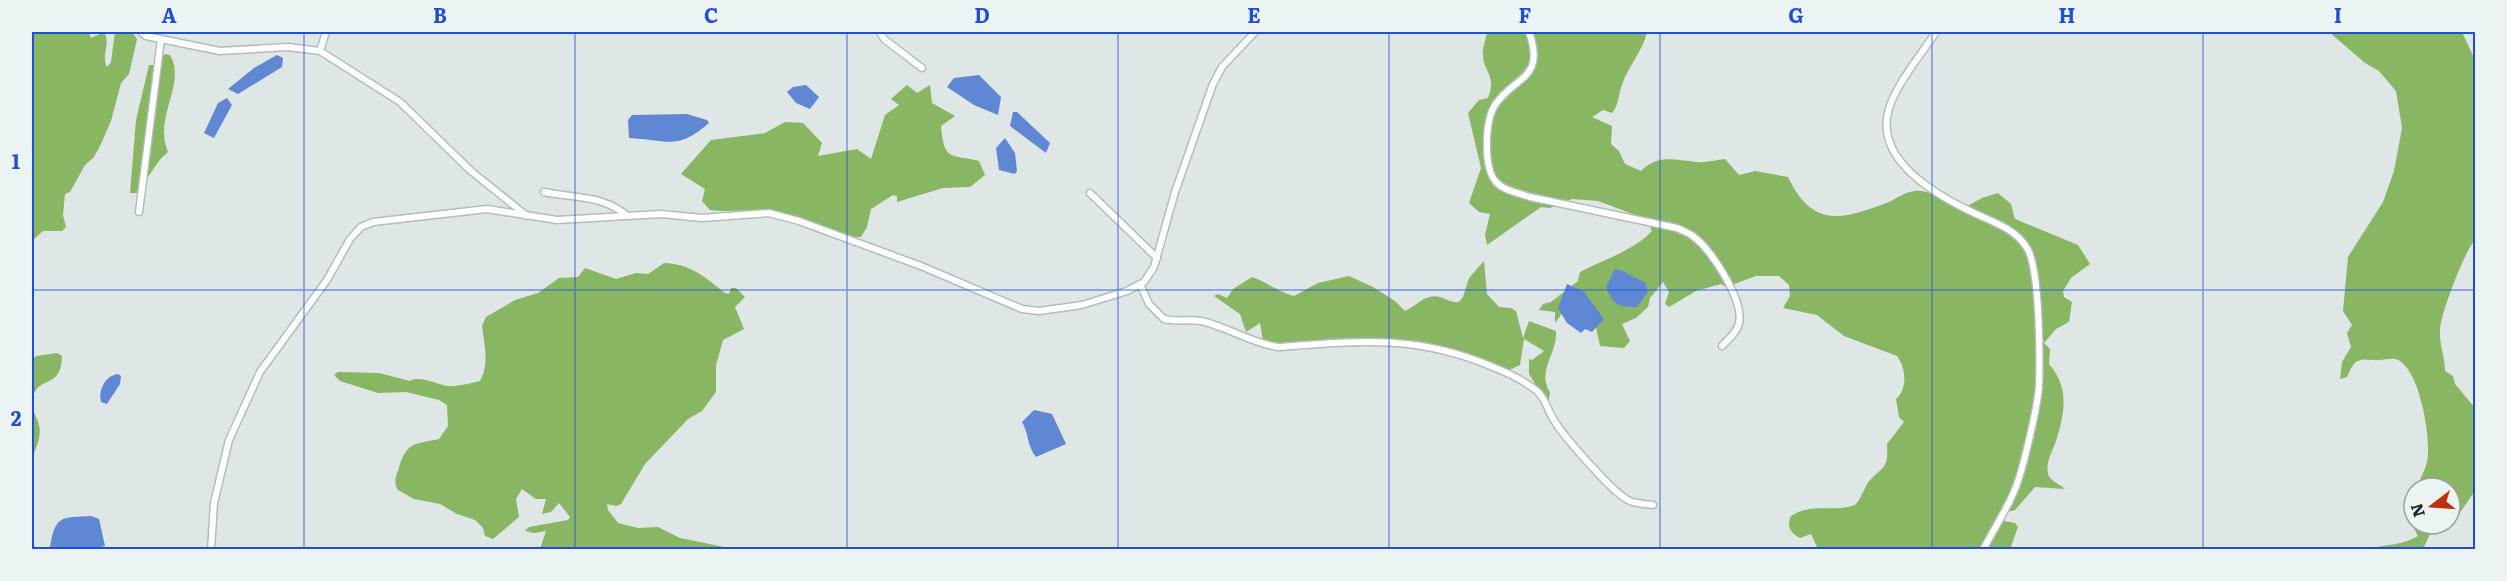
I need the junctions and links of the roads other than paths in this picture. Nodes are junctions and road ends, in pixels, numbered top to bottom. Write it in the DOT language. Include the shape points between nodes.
graph roads {
  1 [pos="141,32"];
  2 [pos="326,32"];
  3 [pos="880,32"];
  4 [pos="1255,32"];
  5 [pos="1529,32"];
  6 [pos="1936,32"];
  7 [pos="161,39"];
  8 [pos="320,51"];
  9 [pos="922,69"];
  10 [pos="544,192"];
  11 [pos="1090,193"];
  12 [pos="139,212"];
  13 [pos="625,215"];
  14 [pos="529,217"];
  15 [pos="1157,258"];
  16 [pos="1140,284"];
  17 [pos="1722,346"];
  18 [pos="1653,506"];
  19 [pos="212,549"];
  20 [pos="1983,549"];
  1 -- 7 [label="street"];
  2 -- 8 [label="street"];
  3 -- 9 [label="street"];
  4 -- 15 [label="street" via="1222,67 1213,84 1175,192"];
  5 -- 17 [label="street" via="1533,55 1526,77 1496,103 1489,118 1491,174 1507,189 1530,197 1677,228 1694,236 1721,272 1739,314 1735,333"];
  6 -- 20 [label="street" via="1895,95 1887,119 1890,142 1901,162 1916,177 1953,202 2012,231 2027,248 2036,273 2039,389 2018,482"];
  7 -- 8 [label="street" via="220,51 288,47"];
  7 -- 12 [label="street"];
  8 -- 14 [label="street" via="400,102 471,171"];
  10 -- 13 [label="street" via="598,199"];
  11 -- 15 [label="street"];
  13 -- 14 [label="street" via="568,220"];
  13 -- 16 [label="street" via="702,218 769,213 808,224 1030,310 1082,305"];
  14 -- 19 [label="street" via="487,209 394,218 361,227 260,372 238,419 214,503"];
  15 -- 16 [label="street"];
  16 -- 18 [label="street" via="1149,304 1164,319 1200,321 1264,345 1393,342 1434,347 1506,372 1542,396 1555,423 1612,487 1626,499"];
}
